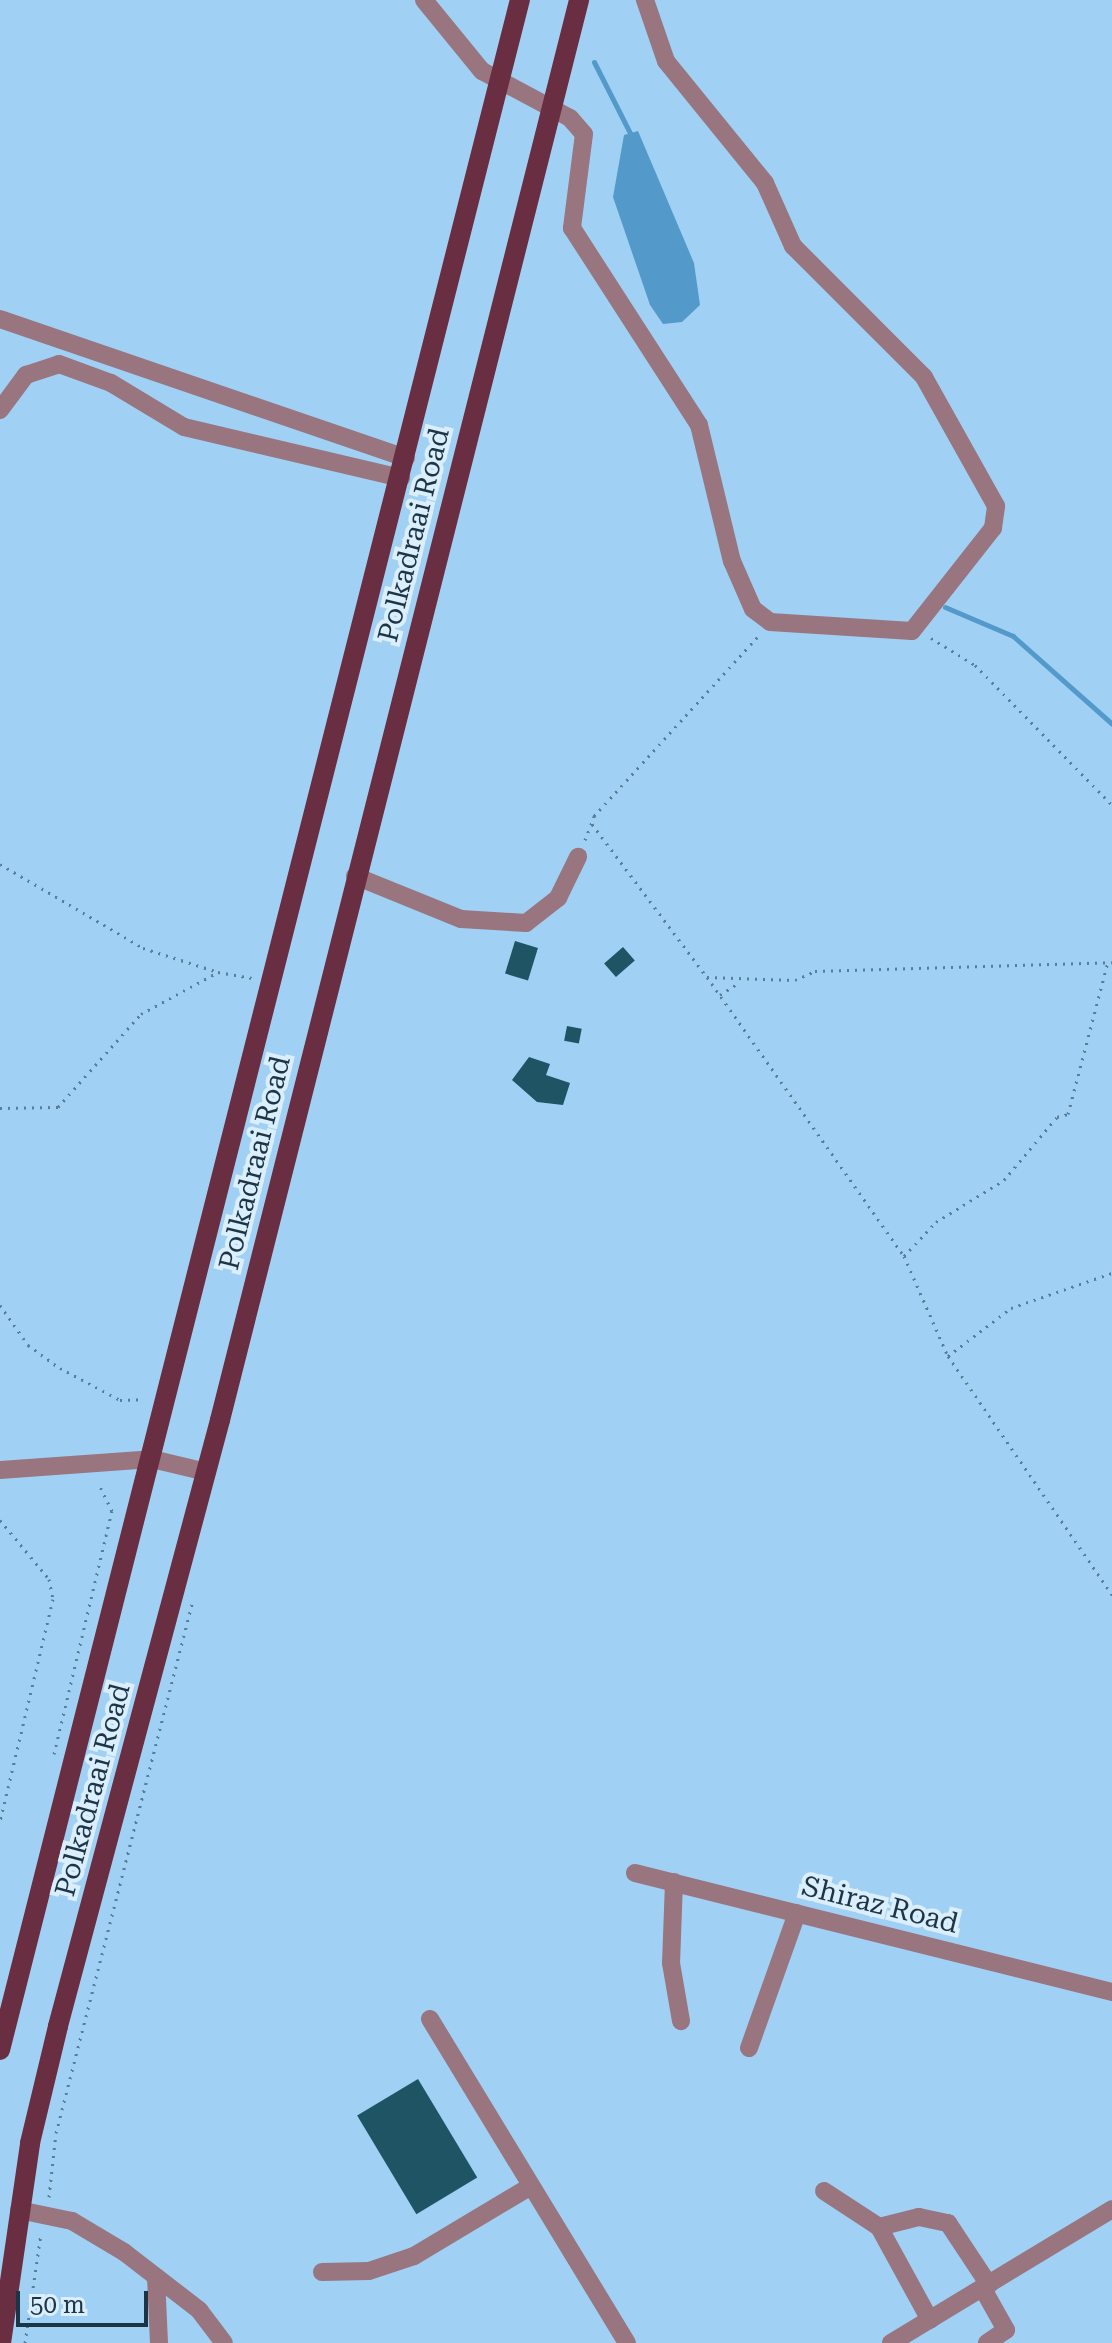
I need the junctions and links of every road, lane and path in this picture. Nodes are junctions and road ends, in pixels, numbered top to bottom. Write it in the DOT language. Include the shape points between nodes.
graph roads {
  1 [pos="424,0"];
  2 [pos="520,0"];
  3 [pos="579,0"];
  4 [pos="645,0"];
  5 [pos="499,80"];
  6 [pos="551,108"];
  7 [pos="0,319"];
  8 [pos="0,410"];
  9 [pos="406,458"];
  10 [pos="401,478"];
  11 [pos="770,622"];
  12 [pos="912,631"];
  13 [pos="1112,805"];
  14 [pos="592,824"];
  15 [pos="578,857"];
  16 [pos="0,864"];
  17 [pos="355,876"];
  18 [pos="1110,962"];
  19 [pos="218,972"];
  20 [pos="707,977"];
  21 [pos="272,981"];
  22 [pos="740,982"];
  23 [pos="719,996"];
  24 [pos="0,1108"];
  25 [pos="904,1256"];
  26 [pos="1112,1273"];
  27 [pos="0,1305"];
  28 [pos="948,1356"];
  29 [pos="143,1399"];
  30 [pos="152,1459"];
  31 [pos="0,1470"];
  32 [pos="206,1472"];
  33 [pos="88,1477"];
  34 [pos="0,1520"];
  35 [pos="194,1595"];
  36 [pos="1112,1595"];
  37 [pos="51,1767"];
  38 [pos="0,1822"];
  39 [pos="635,1873"];
  40 [pos="674,1882"];
  41 [pos="797,1913"];
  42 [pos="1112,1992"];
  43 [pos="430,2019"];
  44 [pos="681,2021"];
  45 [pos="749,2048"];
  46 [pos="0,2050"];
  47 [pos="531,2186"];
  48 [pos="824,2191"];
  49 [pos="51,2201"];
  50 [pos="1112,2209"];
  51 [pos="19,2210"];
  52 [pos="47,2227"];
  53 [pos="879,2227"];
  54 [pos="322,2272"];
  55 [pos="156,2277"];
  56 [pos="986,2287"];
  57 [pos="930,2320"];
  58 [pos="1010,2336"];
  59 [pos="1,2343"];
  60 [pos="25,2343"];
  61 [pos="159,2343"];
  62 [pos="224,2343"];
  63 [pos="627,2343"];
  64 [pos="891,2343"];
  65 [pos="987,2343"];
  1 -- 5 [label="street" via="482,71"];
  2 -- 5 [label="main road, Polkadraai Road"];
  3 -- 6 [label="main road, Polkadraai Road"];
  4 -- 12 [label="street" via="666,61 765,183 793,246 924,377 996,506 993,528"];
  5 -- 6 [label="street"];
  5 -- 9 [label="main road, Polkadraai Road"];
  6 -- 11 [label="street" via="575,121 587,141 572,228 699,425 740,585"];
  6 -- 17 [label="main road, Polkadraai Road"];
  7 -- 9 [label="street"];
  8 -- 10 [label="street" via="26,375 59,364 111,383 184,427"];
  9 -- 10 [label="main road, Polkadraai Road"];
  10 -- 21 [label="main road, Polkadraai Road"];
  11 -- 12 [label="street"];
  11 -- 14 [label="path"];
  12 -- 13 [label="path" via="975,665"];
  14 -- 15 [label="path"];
  14 -- 20 [label="path"];
  15 -- 17 [label="street" via="553,906 526,923 461,919"];
  16 -- 19 [label="path" via="143,948"];
  17 -- 32 [label="main road, Polkadraai Road"];
  18 -- 22 [label="path" via="815,971 795,980"];
  18 -- 25 [label="path" via="1068,1114 1057,1117 1004,1180 936,1222"];
  19 -- 21 [label="path"];
  19 -- 24 [label="path" via="141,1014 58,1107"];
  20 -- 22 [label="path"];
  20 -- 23 [label="path"];
  21 -- 30 [label="main road, Polkadraai Road"];
  22 -- 23 [label="path"];
  23 -- 25 [label="path"];
  25 -- 28 [label="path"];
  26 -- 28 [label="path" via="1011,1308"];
  27 -- 29 [label="path" via="28,1345 60,1368 120,1400"];
  28 -- 36 [label="path"];
  30 -- 31 [label="street"];
  30 -- 32 [label="street"];
  30 -- 46 [label="main road, Polkadraai Road"];
  32 -- 51 [label="main road, Polkadraai Road" via="58,2026"];
  33 -- 37 [label="path" via="103,1486 112,1511"];
  34 -- 38 [label="path" via="49,1579 53,1599"];
  35 -- 49 [label="path" via="56,2133 46,2183"];
  39 -- 40 [label="street, Shiraz Road"];
  40 -- 41 [label="street, Shiraz Road"];
  40 -- 44 [label="street" via="669,1934"];
  41 -- 42 [label="street, Shiraz Road"];
  41 -- 45 [label="street"];
  43 -- 47 [label="street"];
  47 -- 54 [label="street" via="414,2256 369,2271"];
  47 -- 63 [label="street"];
  48 -- 53 [label="street"];
  50 -- 56 [label="street"];
  51 -- 55 [label="street" via="72,2221"];
  51 -- 59 [label="main road, Polkadraai Road"];
  52 -- 60 [label="path" via="38,2239"];
  53 -- 56 [label="street" via="919,2217 948,2223"];
  53 -- 57 [label="street"];
  55 -- 61 [label="street"];
  55 -- 62 [label="street" via="215,2325"];
  56 -- 57 [label="street"];
  56 -- 58 [label="street"];
  57 -- 64 [label="street"];
  58 -- 65 [label="street"];
}
